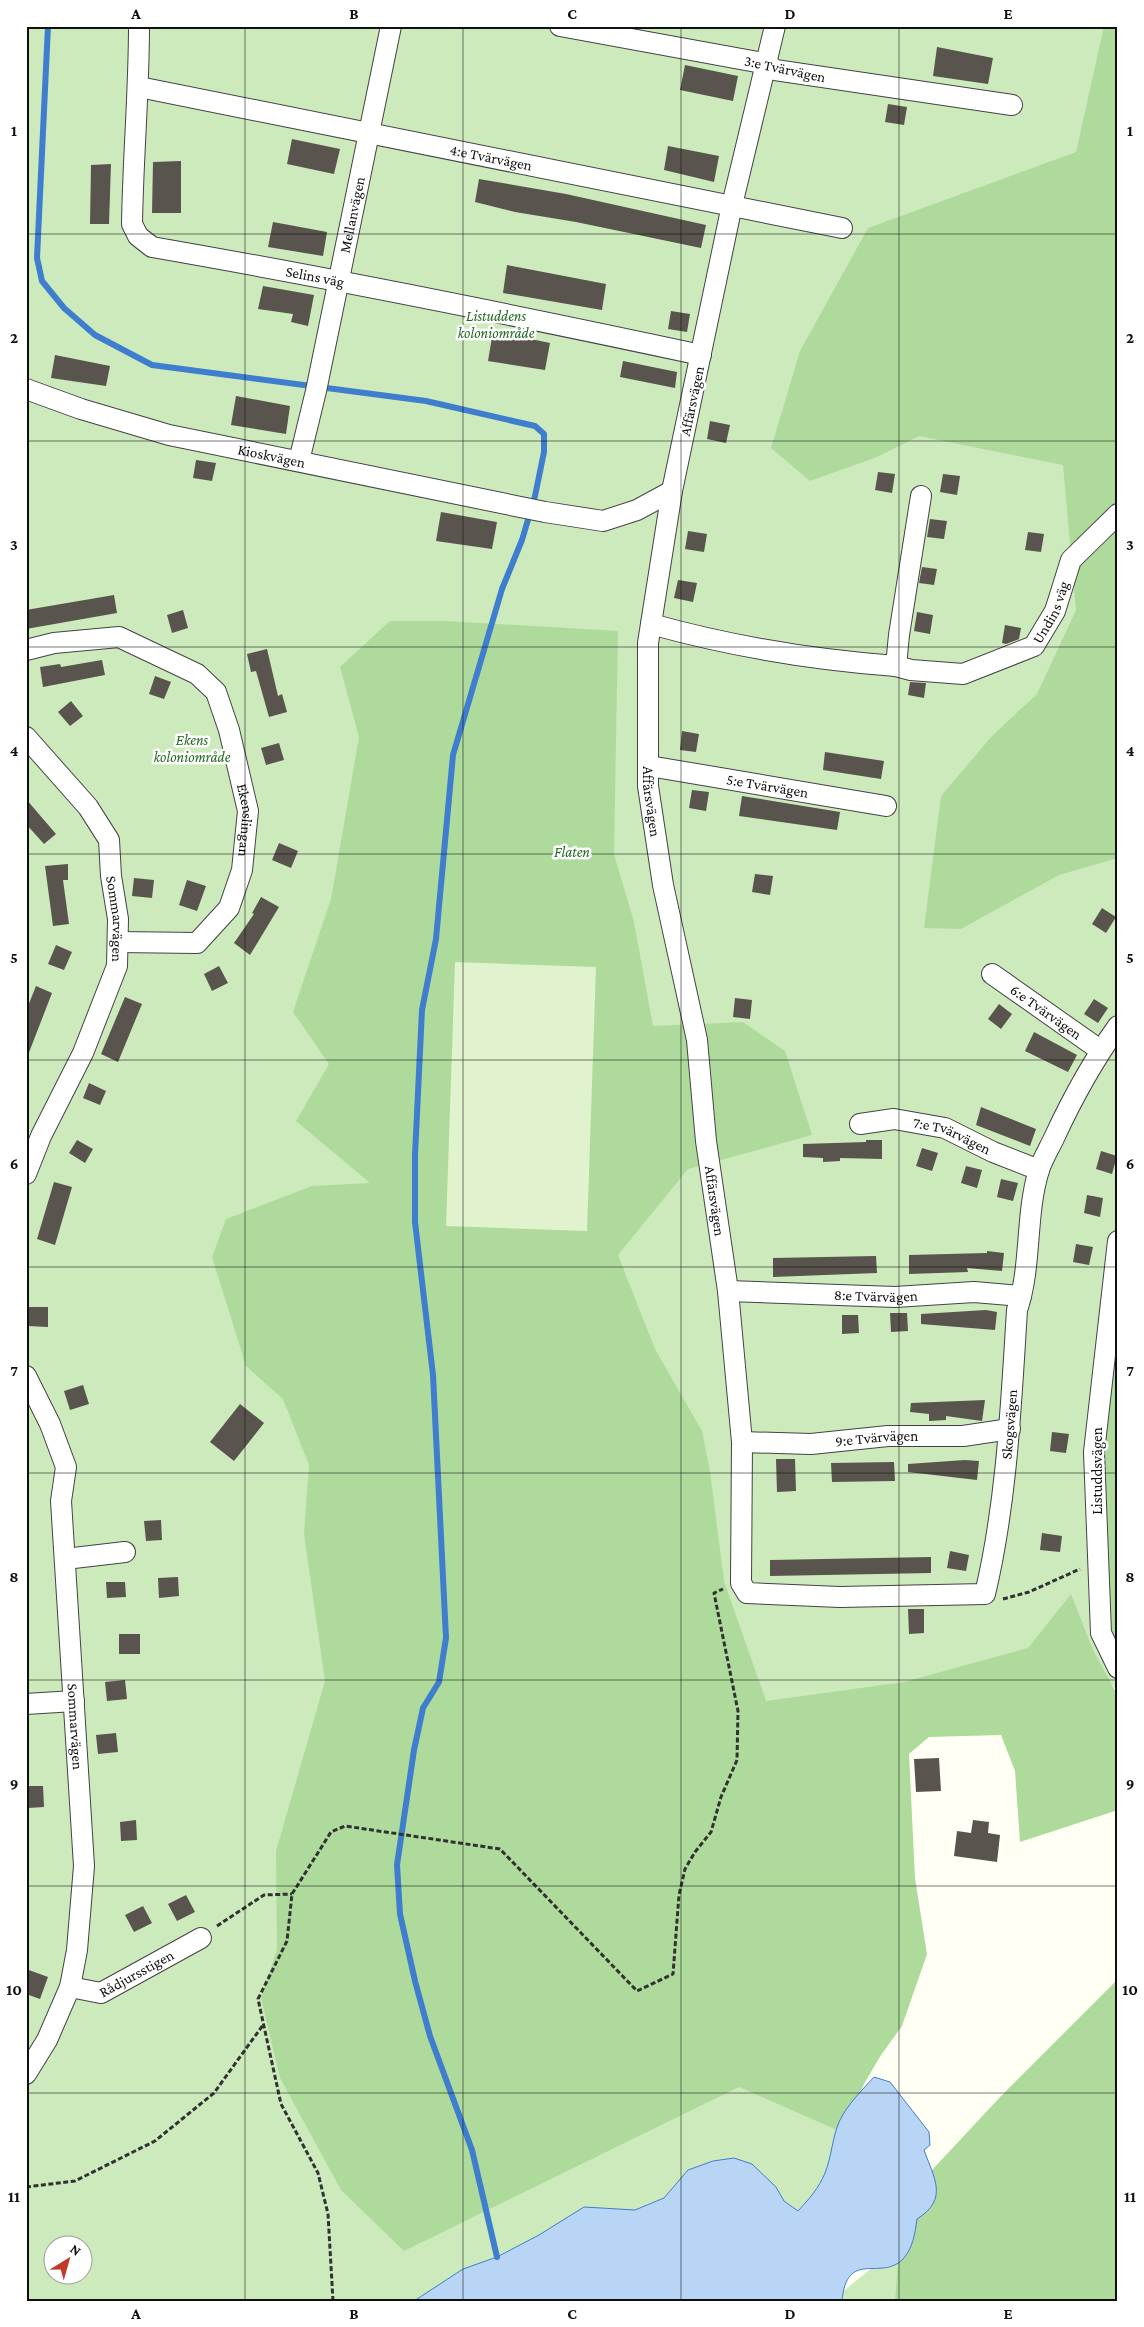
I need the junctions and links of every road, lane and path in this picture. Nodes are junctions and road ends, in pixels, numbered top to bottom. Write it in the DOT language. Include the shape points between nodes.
graph roads {
  1 [pos="139,26"];
  2 [pos="391,26"];
  3 [pos="560,26"];
  4 [pos="776,26"];
  5 [pos="768,64"];
  6 [pos="139,87"];
  7 [pos="1012,105"];
  8 [pos="367,132"];
  9 [pos="732,205"];
  10 [pos="842,228"];
  11 [pos="338,280"];
  12 [pos="701,355"];
  13 [pos="26,389"];
  14 [pos="299,461"];
  15 [pos="672,491"];
  16 [pos="921,496"];
  17 [pos="1118,514"];
  18 [pos="651,624"];
  19 [pos="26,650"];
  20 [pos="896,666"];
  21 [pos="26,737"];
  22 [pos="649,766"];
  23 [pos="886,806"];
  24 [pos="118,942"];
  25 [pos="992,974"];
  26 [pos="1118,1026"];
  27 [pos="1100,1050"];
  28 [pos="860,1124"];
  29 [pos="1039,1170"];
  30 [pos="26,1174"];
  31 [pos="1118,1241"];
  32 [pos="728,1291"];
  33 [pos="1021,1296"];
  34 [pos="26,1376"];
  35 [pos="1010,1429"];
  36 [pos="742,1442"];
  37 [pos="125,1552"];
  38 [pos="66,1559"];
  39 [pos="1098,1562"];
  40 [pos="741,1583"];
  41 [pos="985,1594"];
  42 [pos="1118,1668"];
  43 [pos="74,1700"];
  44 [pos="26,1704"];
  45 [pos="292,1894"];
  46 [pos="202,1938"];
  47 [pos="70,1987"];
  48 [pos="264,2025"];
  49 [pos="26,2074"];
  50 [pos="26,2187"];
  51 [pos="332,2301"];
  1 -- 6 [label="street, Selins väg"];
  2 -- 8 [label="street, Mellanvägen"];
  3 -- 5 [label="street, 3:e Tvärvägen"];
  4 -- 5 [label="street, Affärsvägen"];
  5 -- 7 [label="street, 3:e Tvärvägen" via="775,70"];
  5 -- 9 [label="street, Affärsvägen"];
  6 -- 8 [label="street, 4:e Tvärvägen"];
  6 -- 11 [label="street, Selins väg" via="134,133 132,224 138,236 152,247"];
  8 -- 9 [label="street, 4:e Tvärvägen"];
  8 -- 11 [label="street, Mellanvägen"];
  9 -- 10 [label="street, 4:e Tvärvägen"];
  9 -- 12 [label="street, Affärsvägen"];
  11 -- 12 [label="street, Selins väg"];
  11 -- 14 [label="street, Mellanvägen"];
  12 -- 15 [label="street, Affärsvägen"];
  13 -- 14 [label="street, Kioskvägen" via="169,435"];
  14 -- 15 [label="street, Kioskvägen" via="603,521 637,510"];
  15 -- 18 [label="street, Affärsvägen"];
  16 -- 20 [label="street"];
  17 -- 20 [label="street, Undins väg" via="1071,560 1055,611 1034,646 963,674"];
  18 -- 20 [label="street, Undins väg" via="769,650"];
  18 -- 22 [label="street, Affärsvägen" via="648,643"];
  19 -- 24 [label="street, Ekenslingan" via="54,642 119,637 197,674 216,692 229,730 248,811 242,870 229,908 197,943"];
  21 -- 24 [label="street, Sommarvägen" via="88,807 109,840"];
  22 -- 23 [label="street, 5:e Tvärvägen"];
  22 -- 32 [label="street, Affärsvägen" via="648,786 663,885 696,1040 706,1141"];
  24 -- 30 [label="street, Sommarvägen" via="117,966 83,1053 41,1136"];
  25 -- 27 [label="street, 6:e Tvärvägen"];
  26 -- 27 [label="street, Skogsvägen"];
  27 -- 29 [label="street, Skogsvägen" via="1068,1107"];
  28 -- 29 [label="street, 7:e Tvärvägen" via="894,1119 944,1128"];
  29 -- 33 [label="street, Skogsvägen" via="1028,1227"];
  31 -- 39 [label="street, Listuddsvägen" via="1094,1452"];
  32 -- 33 [label="street, 8:e Tvärvägen" via="895,1297 974,1292"];
  32 -- 36 [label="street, Affärsvägen"];
  33 -- 35 [label="street, Skogsvägen" via="1017,1310"];
  34 -- 38 [label="street, Sommarvägen" via="50,1424 66,1467 61,1501"];
  35 -- 36 [label="street, 9:e Tvärvägen" via="963,1436 888,1436 811,1444"];
  35 -- 41 [label="street, Skogsvägen" via="996,1546"];
  36 -- 40 [label="street, Affärsvägen"];
  37 -- 38 [label="street"];
  38 -- 43 [label="street, Sommarvägen"];
  39 -- 41 [label="path" via="1004,1600"];
  39 -- 42 [label="street, Listuddsvägen" via="1101,1632"];
  40 -- 41 [label="street" via="747,1593 840,1597"];
  40 -- 45 [label="path" via="714,1593 738,1711 737,1760 711,1832 685,1869 679,1895 673,1974 637,1991 500,1849 345,1826 331,1832"];
  43 -- 44 [label="street"];
  43 -- 47 [label="street, Sommarvägen" via="84,1866 77,1950"];
  45 -- 46 [label="path" via="264,1894"];
  45 -- 48 [label="path" via="288,1941 258,1999"];
  46 -- 47 [label="street, Rådjursstigen" via="101,1993"];
  47 -- 49 [label="street, Sommarvägen" via="47,2040"];
  48 -- 50 [label="path" via="214,2093 155,2141 75,2181"];
  48 -- 51 [label="path" via="282,2104 318,2173 328,2214"];
}
